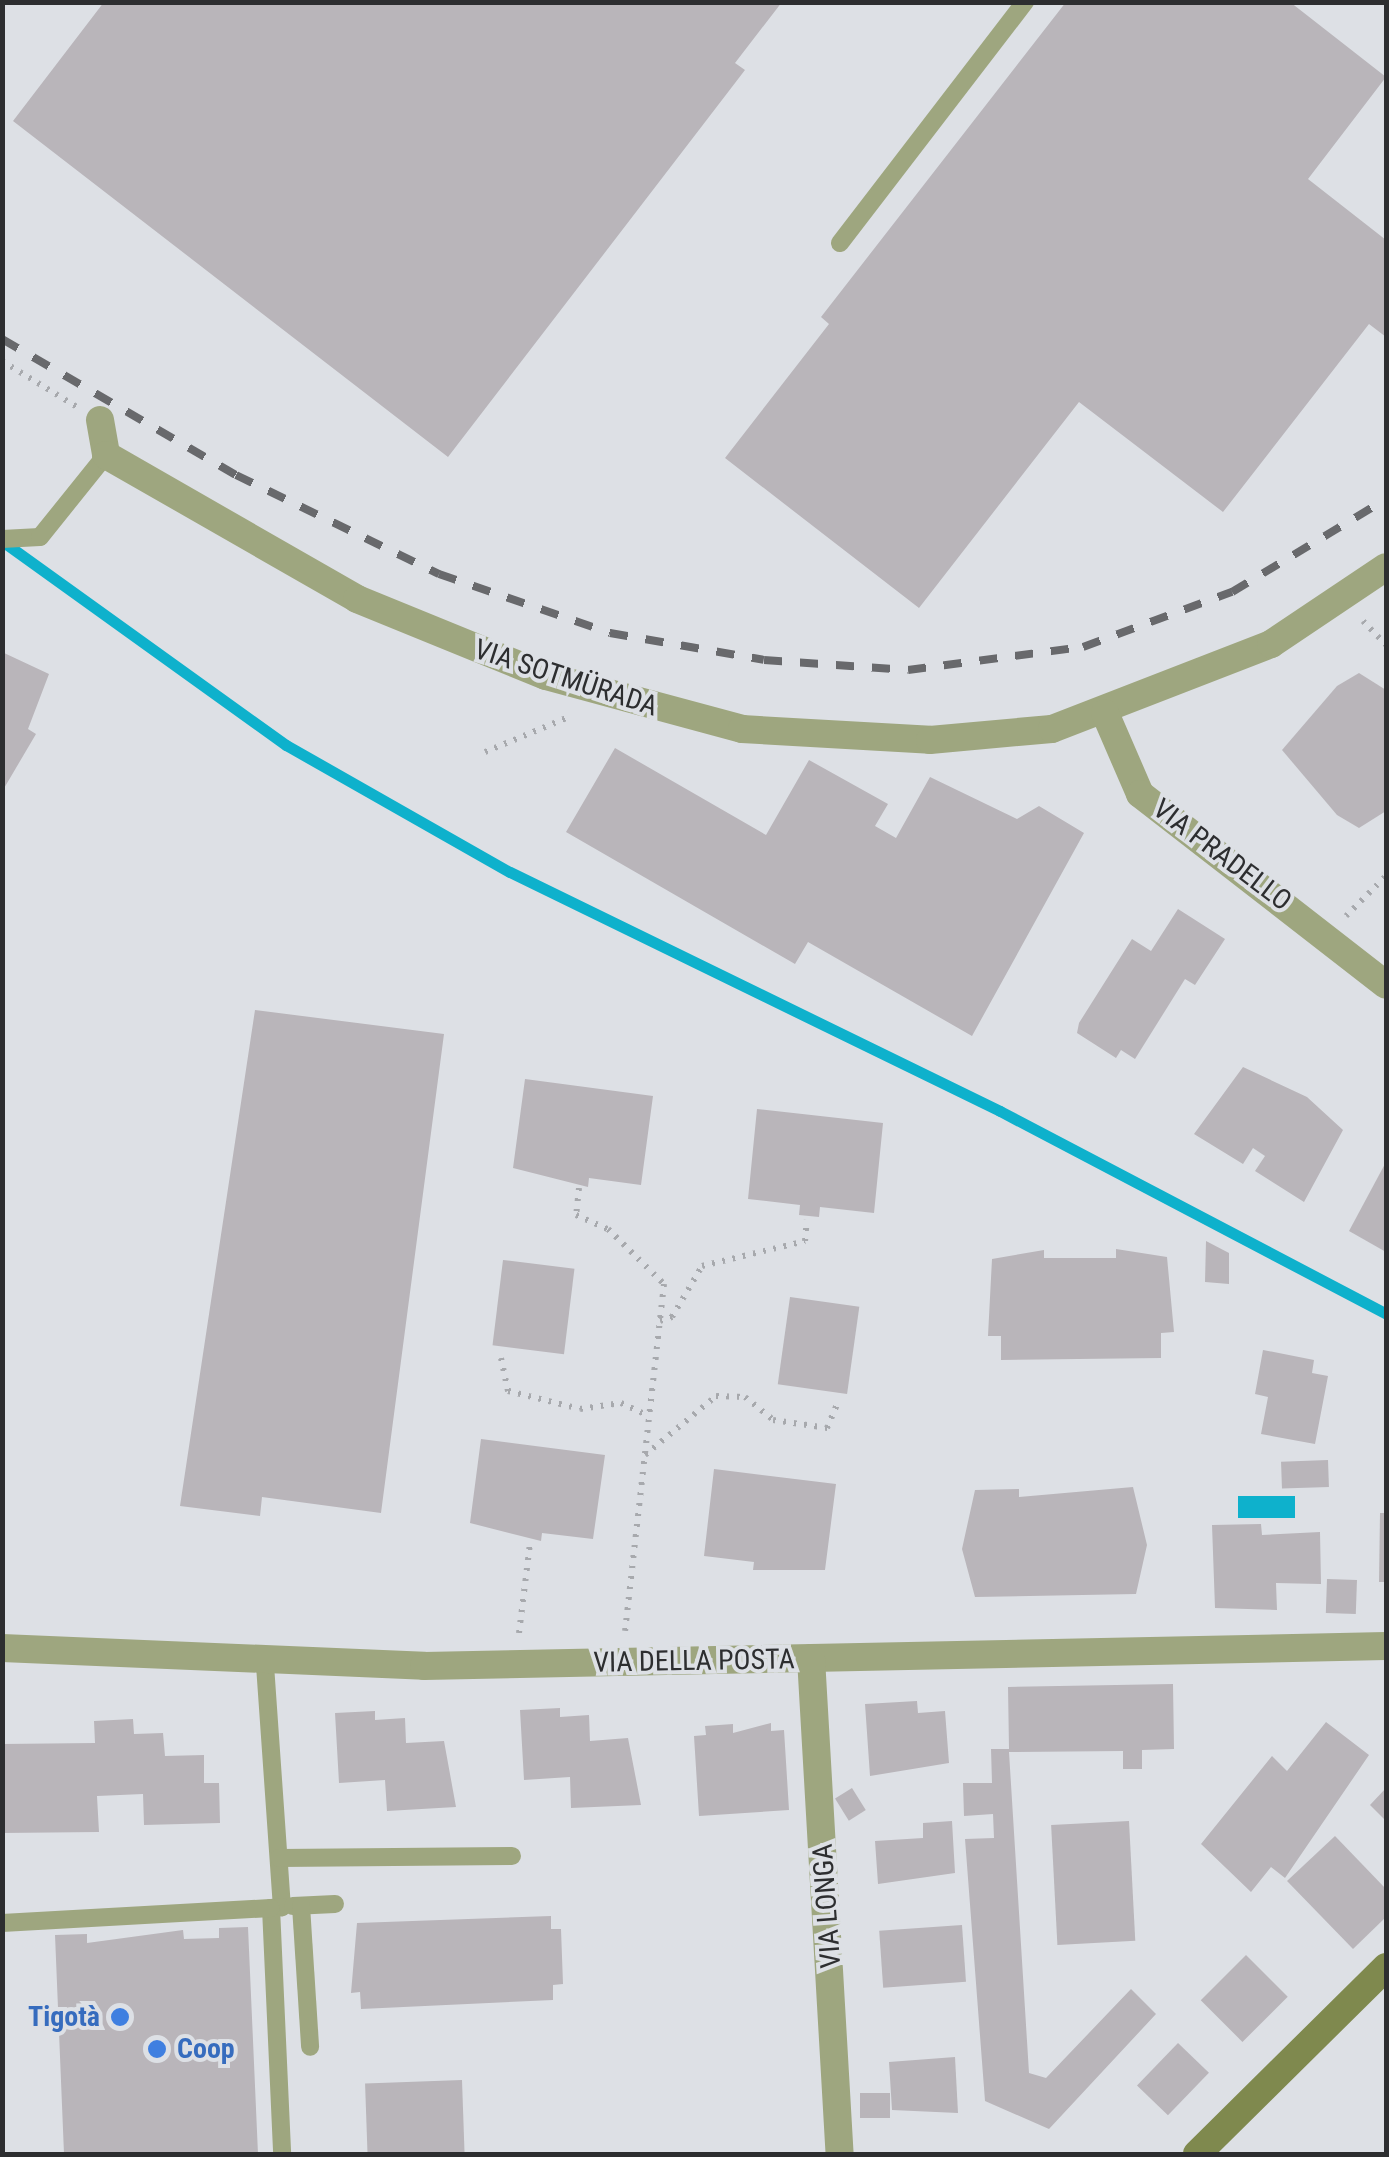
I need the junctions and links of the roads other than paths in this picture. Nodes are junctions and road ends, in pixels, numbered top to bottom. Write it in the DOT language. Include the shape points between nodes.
graph roads {
  1 [pos="1025,2"];
  2 [pos="840,243"];
  3 [pos="100,420"];
  4 [pos="106,455"];
  5 [pos="2,539"];
  6 [pos="1386,567"];
  7 [pos="1105,714"];
  8 [pos="1386,985"];
  9 [pos="1386,1646"];
  10 [pos="2,1648"];
  11 [pos="811,1658"];
  12 [pos="265,1665"];
  13 [pos="512,1856"];
  14 [pos="278,1858"];
  15 [pos="335,1904"];
  16 [pos="285,1907"];
  17 [pos="2,1923"];
  18 [pos="1386,1966"];
  19 [pos="310,2047"];
  20 [pos="282,2154"];
  21 [pos="840,2154"];
  22 [pos="1197,2154"];
  1 -- 2 [label="lane"];
  3 -- 4 [label="street"];
  4 -- 5 [label="lane" via="40,537"];
  4 -- 7 [label="street, VIA SOTMÜRADA" via="357,599 614,698 742,729 832,738 1008,735"];
  6 -- 7 [label="street" via="1271,644"];
  7 -- 8 [label="street, VIA PRADELLO" via="1140,794"];
  9 -- 11 [label="street, VIA DELLA POSTA"];
  10 -- 12 [label="street, VIA DELLA POSTA"];
  11 -- 12 [label="street, VIA DELLA POSTA"];
  11 -- 21 [label="street, VIA LONGA"];
  12 -- 14 [label="lane"];
  13 -- 14 [label="lane"];
  14 -- 16 [label="lane"];
  15 -- 16 [label="lane"];
  16 -- 17 [label="lane"];
  16 -- 19 [label="lane"];
  16 -- 20 [label="lane"];
  18 -- 22 [label="main road"];
}
